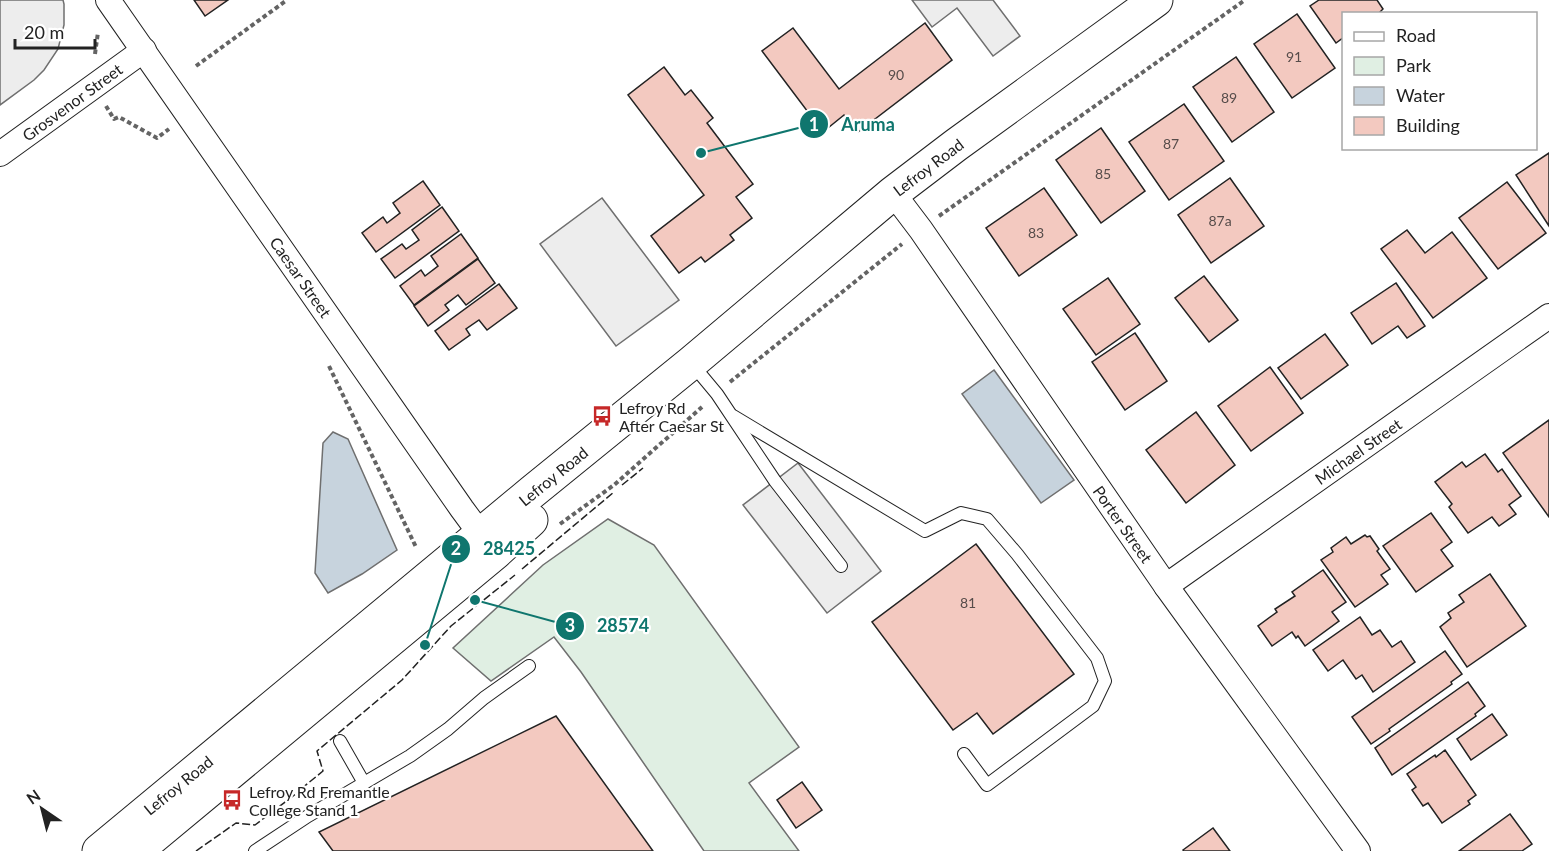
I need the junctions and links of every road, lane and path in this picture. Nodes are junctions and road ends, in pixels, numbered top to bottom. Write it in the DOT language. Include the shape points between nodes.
graph roads {
  1 [pos="108,0"];
  2 [pos="287,0"];
  3 [pos="1156,0"];
  4 [pos="1184,0"];
  5 [pos="1245,0"];
  6 [pos="97,30"];
  7 [pos="144,50"];
  8 [pos="196,66"];
  9 [pos="93,86"];
  10 [pos="174,126"];
  11 [pos="0,154"];
  12 [pos="906,211"];
  13 [pos="1549,316"];
  14 [pos="324,358"];
  15 [pos="704,378"];
  16 [pos="733,416"];
  17 [pos="558,526"];
  18 [pos="488,544"];
  19 [pos="416,547"];
  20 [pos="840,566"];
  21 [pos="1166,586"];
  22 [pos="529,666"];
  23 [pos="340,741"];
  24 [pos="964,754"];
  25 [pos="364,783"];
  26 [pos="143,849"];
  27 [pos="99,851"];
  28 [pos="255,851"];
  29 [pos="1358,851"];
  1 -- 7 [label="street, Caesar Street"];
  2 -- 8 [label="path"];
  3 -- 12 [label="street, Lefroy Road" via="956,145"];
  4 -- 12 [label="street, Lefroy Road" via="1026,115"];
  5 -- 12 [label="path"];
  6 -- 9 [label="path" via="97,46 84,72"];
  7 -- 9 [label="street, Grosvenor Street"];
  7 -- 18 [label="street, Caesar Street"];
  9 -- 10 [label="path" via="114,119 119,117 157,138"];
  9 -- 11 [label="street, Grosvenor Street"];
  12 -- 15 [label="street, Lefroy Road"];
  12 -- 15 [label="path" via="762,355"];
  12 -- 21 [label="street, Porter Street"];
  13 -- 21 [label="street, Michael Street"];
  14 -- 19 [label="path"];
  15 -- 16 [label="lane"];
  15 -- 17 [label="path" via="614,485"];
  15 -- 18 [label="street, Lefroy Road"];
  16 -- 20 [label="lane" via="775,481"];
  16 -- 24 [label="lane" via="925,531 961,513 987,519 1097,658 1105,681 1093,706 987,785"];
  18 -- 26 [label="street, Lefroy Road"];
  18 -- 27 [label="street, Lefroy Road"];
  21 -- 29 [label="street, Porter Street"];
  22 -- 25 [label="lane" via="420,749"];
  23 -- 25 [label="lane"];
  25 -- 28 [label="lane"];
}
